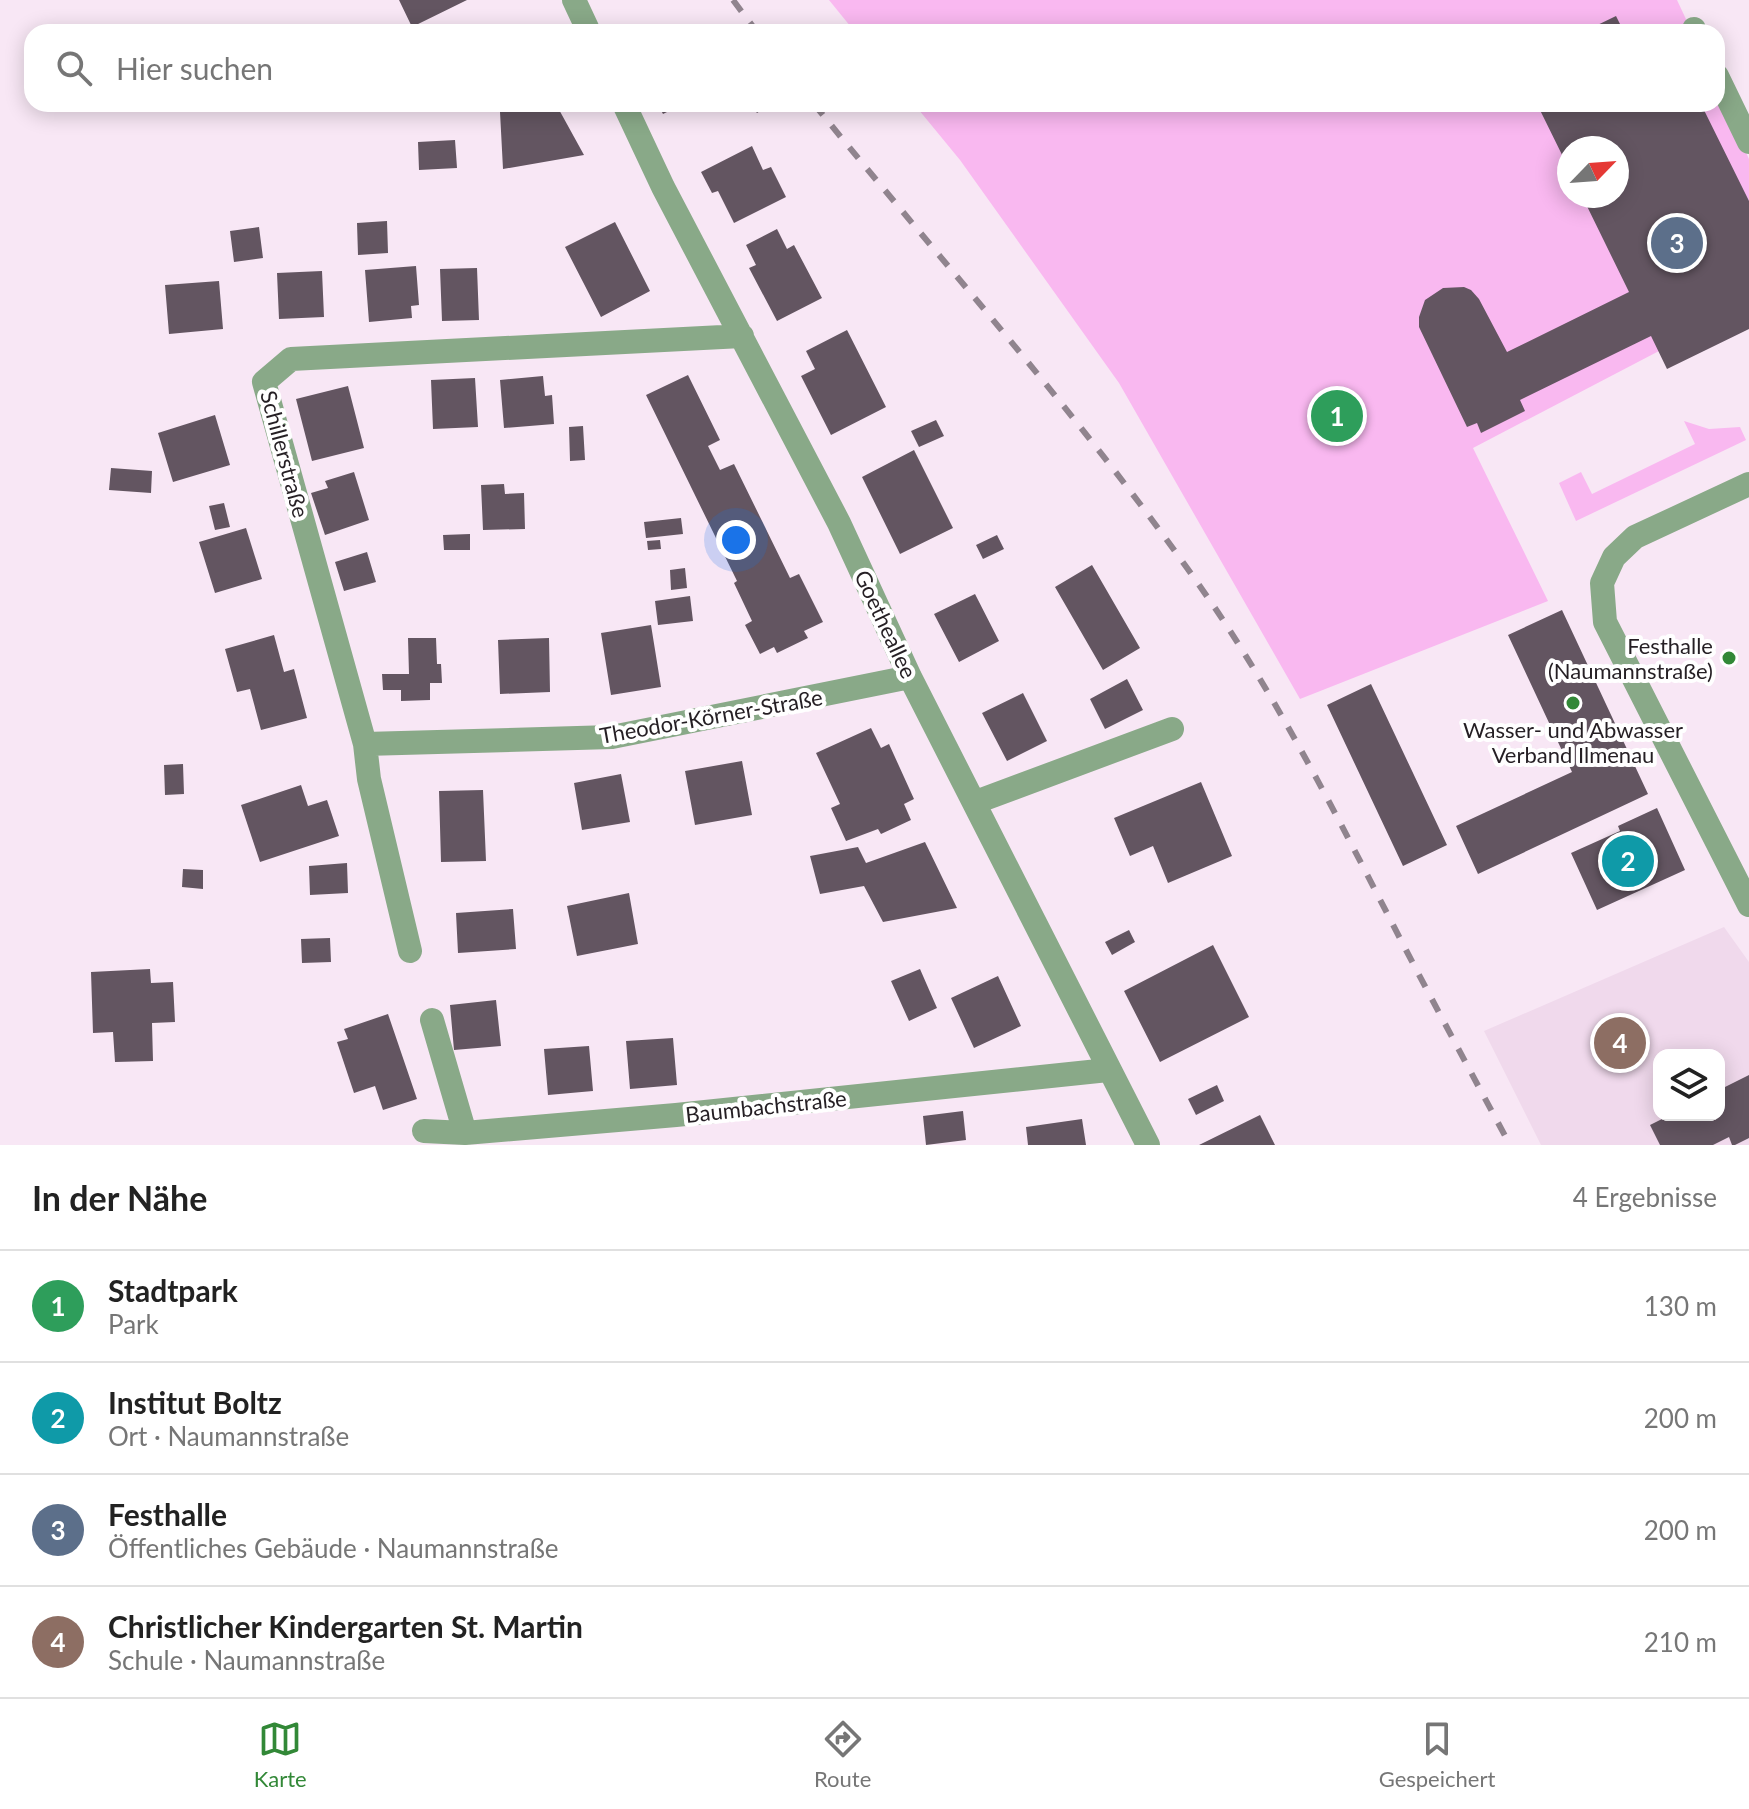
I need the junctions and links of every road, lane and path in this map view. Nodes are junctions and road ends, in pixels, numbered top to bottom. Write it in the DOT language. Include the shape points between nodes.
graph roads {
  1 [pos="574,0"];
  2 [pos="585,24"];
  3 [pos="1725,92"];
  4 [pos="628,112"];
  5 [pos="1749,142"];
  6 [pos="742,336"];
  7 [pos="1749,484"];
  8 [pos="910,677"];
  9 [pos="1172,729"];
  10 [pos="365,744"];
  11 [pos="976,802"];
  12 [pos="1749,905"];
  13 [pos="410,951"];
  14 [pos="432,1020"];
  15 [pos="1108,1070"];
  16 [pos="424,1131"];
  17 [pos="465,1133"];
  18 [pos="1148,1145"];
  1 -- 2 [label="street"];
  3 -- 5 [label="street"];
  4 -- 6 [label="street, Goetheallee"];
  6 -- 8 [label="street, Goetheallee" via="839,523"];
  6 -- 10 [label="street, Schillerstraße" via="291,359 264,382"];
  7 -- 12 [label="street" via="1635,537 1614,557 1602,583 1605,622"];
  8 -- 10 [label="street, Theodor-Körner-Straße" via="612,737"];
  8 -- 11 [label="street, Goetheallee"];
  9 -- 11 [label="street"];
  10 -- 13 [label="street, Schillerstraße"];
  11 -- 15 [label="street, Goetheallee"];
  14 -- 17 [label="street"];
  15 -- 17 [label="street, Baumbachstraße"];
  15 -- 18 [label="street, Goetheallee"];
  16 -- 17 [label="street, Baumbachstraße"];
}
